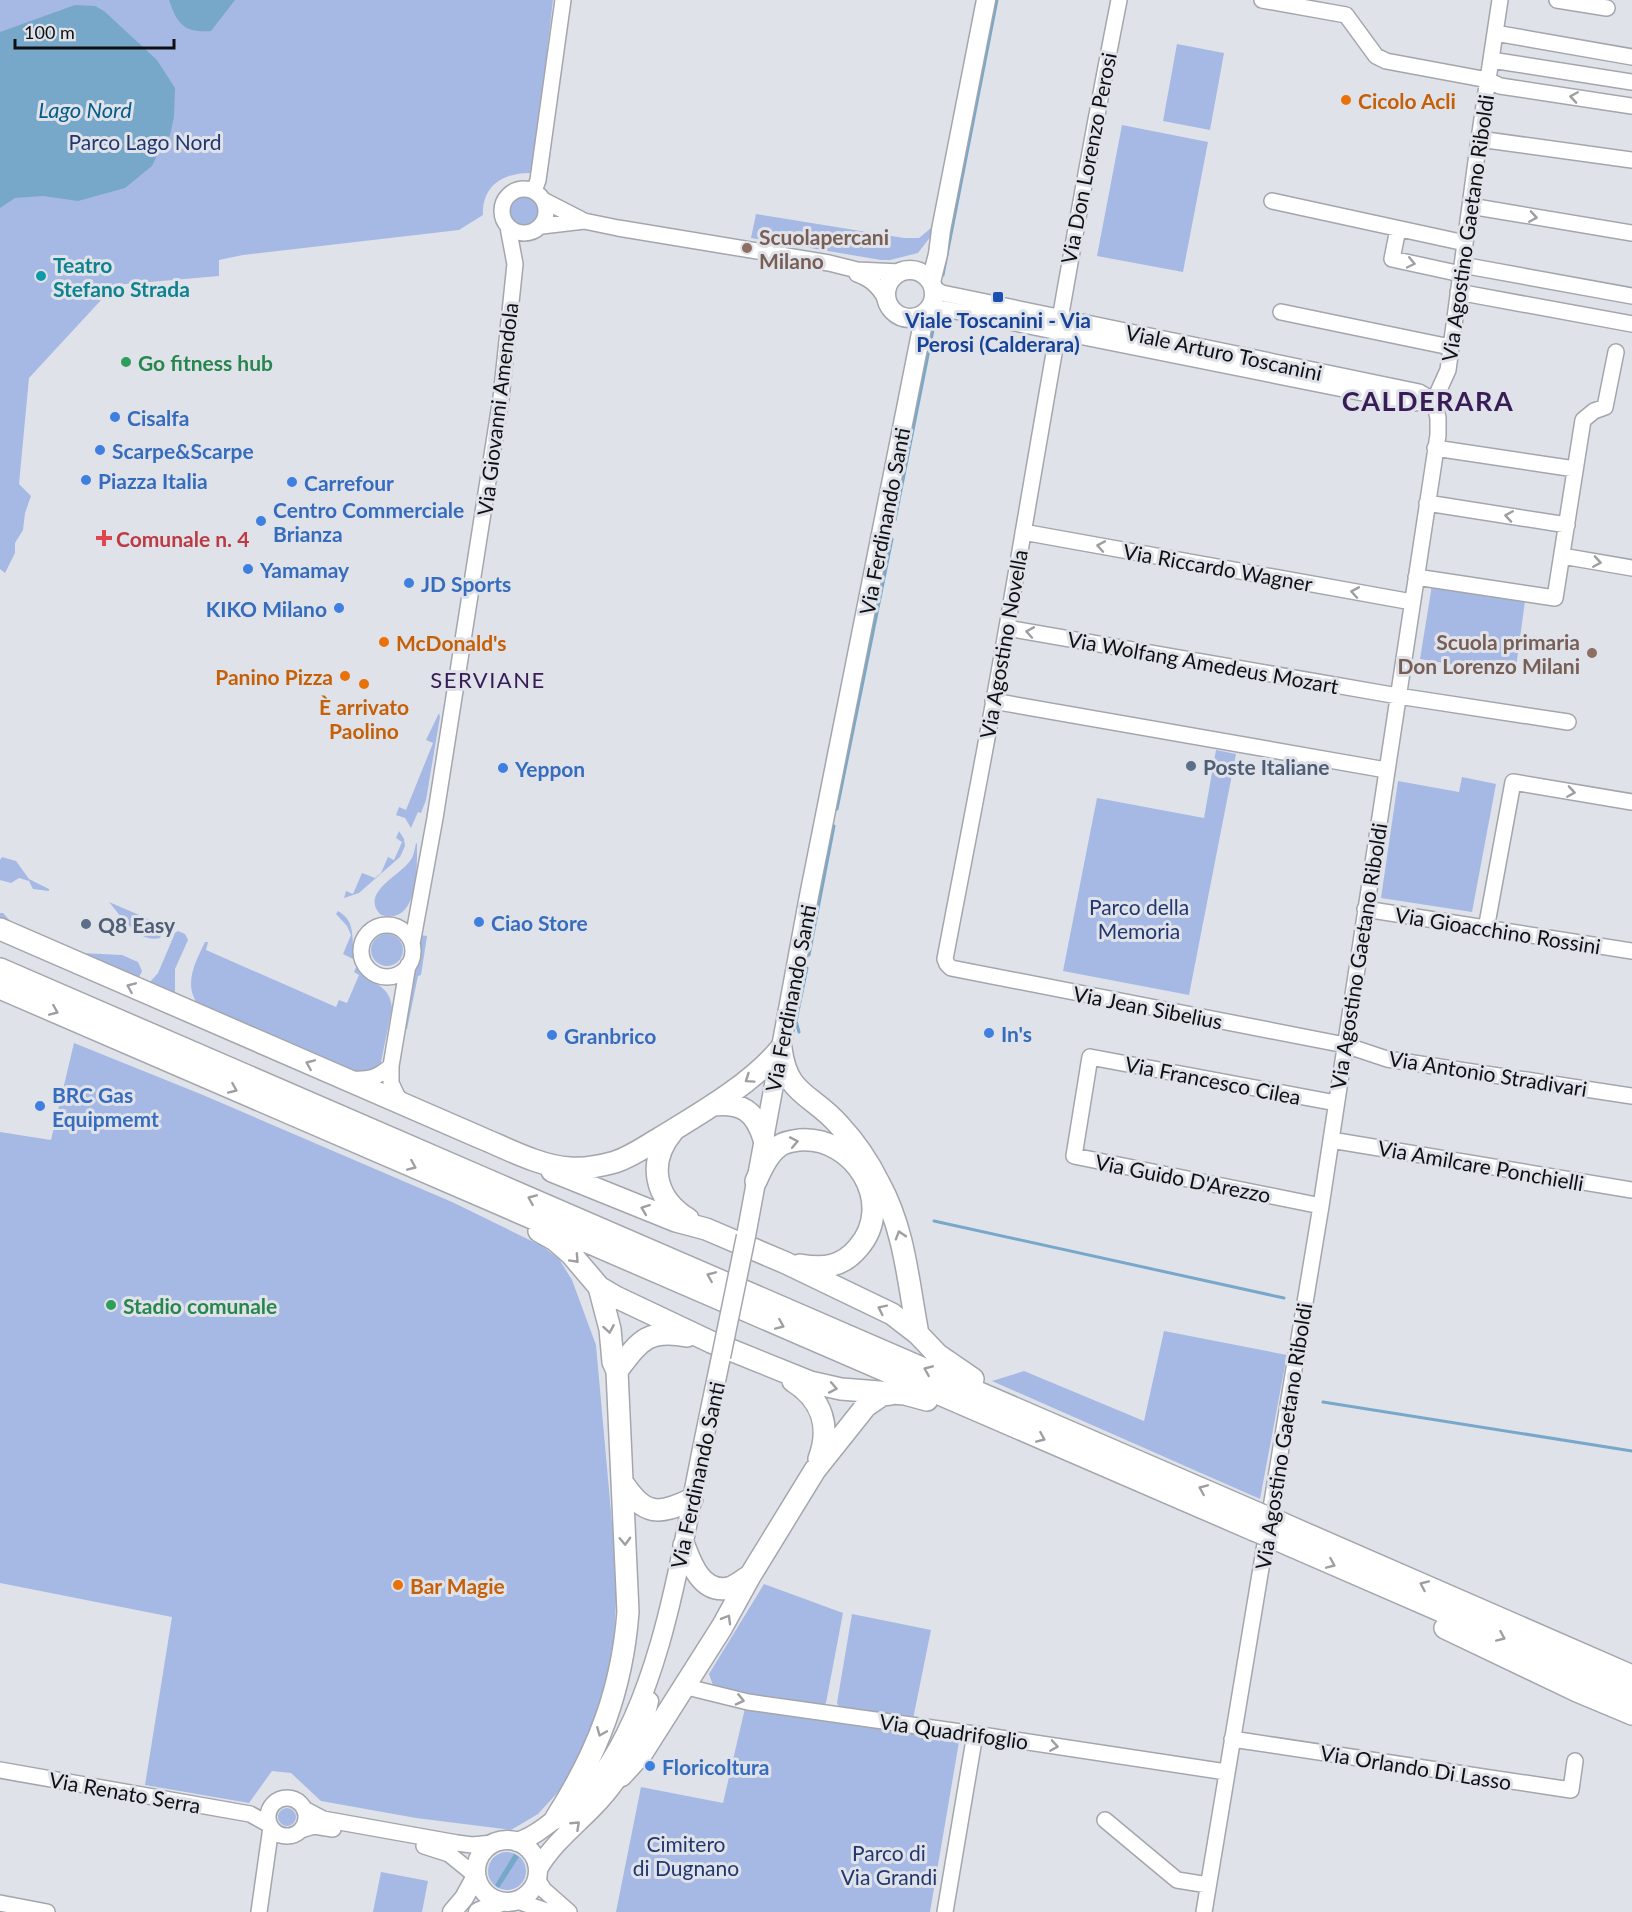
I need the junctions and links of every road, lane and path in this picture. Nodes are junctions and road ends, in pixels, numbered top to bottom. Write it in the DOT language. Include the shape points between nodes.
graph roads {
  1 [pos="563,0"];
  2 [pos="987,0"];
  3 [pos="1119,0"];
  4 [pos="1262,0"];
  5 [pos="1500,0"];
  6 [pos="1557,0"];
  7 [pos="1606,8"];
  8 [pos="1495,33"];
  9 [pos="1632,57"];
  10 [pos="1491,60"];
  11 [pos="1490,82"];
  12 [pos="1632,82"];
  13 [pos="1632,106"];
  14 [pos="1479,139"];
  15 [pos="1632,160"];
  16 [pos="539,196"];
  17 [pos="1272,201"];
  18 [pos="1473,207"];
  19 [pos="584,221"];
  20 [pos="508,227"];
  21 [pos="538,229"];
  22 [pos="1398,229"];
  23 [pos="941,230"];
  24 [pos="1632,233"];
  25 [pos="1466,243"];
  26 [pos="829,263"];
  27 [pos="515,264"];
  28 [pos="1461,269"];
  29 [pos="905,271"];
  30 [pos="932,285"];
  31 [pos="1458,292"];
  32 [pos="1632,296"];
  33 [pos="886,299"];
  34 [pos="927,311"];
  35 [pos="1281,312"];
  36 [pos="903,318"];
  37 [pos="1060,324"];
  38 [pos="1632,324"];
  39 [pos="1450,347"];
  40 [pos="918,349"];
  41 [pos="1616,352"];
  42 [pos="1434,401"];
  43 [pos="1435,448"];
  44 [pos="1575,469"];
  45 [pos="1427,503"];
  46 [pos="1567,525"];
  47 [pos="1023,532"];
  48 [pos="1562,556"];
  49 [pos="1632,568"];
  50 [pos="1416,578"];
  51 [pos="1412,602"];
  52 [pos="1007,628"];
  53 [pos="1398,696"];
  54 [pos="993,701"];
  55 [pos="1568,722"];
  56 [pos="1386,770"];
  57 [pos="1632,802"];
  58 [pos="419,909"];
  59 [pos="1365,909"];
  60 [pos="396,926"];
  61 [pos="0,929"];
  62 [pos="1486,929"];
  63 [pos="412,944"];
  64 [pos="1632,951"];
  65 [pos="408,965"];
  66 [pos="951,968"];
  67 [pos="0,969"];
  68 [pos="382,976"];
  69 [pos="0,988"];
  70 [pos="400,1010"];
  71 [pos="1345,1044"];
  72 [pos="781,1048"];
  73 [pos="1090,1057"];
  74 [pos="392,1066"];
  75 [pos="344,1079"];
  76 [pos="1632,1096"];
  77 [pos="1336,1103"];
  78 [pos="712,1105"];
  79 [pos="408,1107"];
  80 [pos="674,1129"];
  81 [pos="479,1137"];
  82 [pos="764,1139"];
  83 [pos="1331,1140"];
  84 [pos="756,1181"];
  85 [pos="1632,1191"];
  86 [pos="1321,1206"];
  87 [pos="514,1209"];
  88 [pos="706,1229"];
  89 [pos="786,1263"];
  90 [pos="599,1287"];
  91 [pos="918,1334"];
  92 [pos="716,1350"];
  93 [pos="617,1371"];
  94 [pos="777,1371"];
  95 [pos="896,1393"];
  96 [pos="994,1417"];
  97 [pos="1071,1432"];
  98 [pos="815,1470"];
  99 [pos="623,1483"];
  100 [pos="692,1499"];
  101 [pos="1256,1521"];
  102 [pos="1279,1531"];
  103 [pos="684,1545"];
  104 [pos="750,1576"];
  105 [pos="1409,1597"];
  106 [pos="1465,1603"];
  107 [pos="659,1646"];
  108 [pos="1632,1665"];
  109 [pos="1632,1676"];
  110 [pos="683,1686"];
  111 [pos="1577,1691"];
  112 [pos="1632,1694"];
  113 [pos="1632,1714"];
  114 [pos="1632,1725"];
  115 [pos="975,1734"];
  116 [pos="1232,1739"];
  117 [pos="1575,1761"];
  118 [pos="0,1770"];
  119 [pos="1226,1772"];
  120 [pos="621,1776"];
  121 [pos="272,1806"];
  122 [pos="304,1809"];
  123 [pos="250,1814"];
  124 [pos="556,1818"];
  125 [pos="1105,1820"];
  126 [pos="275,1829"];
  127 [pos="301,1830"];
  128 [pos="517,1842"];
  129 [pos="493,1843"];
  130 [pos="537,1874"];
  131 [pos="476,1876"];
  132 [pos="1208,1885"];
  133 [pos="509,1901"];
  134 [pos="0,1903"];
  135 [pos="47,1912"];
  136 [pos="259,1912"];
  137 [pos="452,1912"];
  138 [pos="478,1912"];
  139 [pos="550,1912"];
  140 [pos="568,1912"];
  141 [pos="945,1912"];
  142 [pos="1204,1912"];
  1 -- 16 [label="street"];
  2 -- 23 [label="main road"];
  3 -- 37 [label="street, Via Don Lorenzo Perosi"];
  4 -- 11 [label="street" via="1346,15 1376,56 1386,61"];
  5 -- 8 [label="street, Via Agostino Gaetano Riboldi"];
  6 -- 7 [label="street"];
  8 -- 9 [label="street"];
  8 -- 10 [label="street, Via Agostino Gaetano Riboldi"];
  10 -- 11 [label="street, Via Agostino Gaetano Riboldi"];
  10 -- 12 [label="street"];
  13 -- 11 [label="street, one-way"];
  11 -- 14 [label="street, Via Agostino Gaetano Riboldi"];
  14 -- 15 [label="street"];
  14 -- 18 [label="street, Via Agostino Gaetano Riboldi"];
  16 -- 19 [label="street"];
  16 -- 20 [label="street" via="519,189 508,196 502,205"];
  16 -- 21 [label="street" via="547,209"];
  17 -- 22 [label="street"];
  18 -- 24 [label="street, one-way"];
  18 -- 25 [label="street, Via Agostino Gaetano Riboldi"];
  19 -- 21 [label="street"];
  19 -- 26 [label="street"];
  20 -- 21 [label="street" via="521,234"];
  20 -- 27 [label="street, Via Giovanni Amendola"];
  21 -- 27 [label="street, Via Giovanni Amendola"];
  22 -- 25 [label="street"];
  22 -- 28 [label="street, one-way" via="1392,259"];
  23 -- 29 [label="main road" via="919,266"];
  23 -- 30 [label="main road"];
  25 -- 28 [label="street, Via Agostino Gaetano Riboldi"];
  26 -- 29 [label="street" via="857,270"];
  26 -- 33 [label="street" via="870,280"];
  27 -- 58 [label="street, Via Giovanni Amendola" via="499,416"];
  28 -- 31 [label="street, Via Agostino Gaetano Riboldi"];
  28 -- 32 [label="street"];
  29 -- 30 [label="main road" via="923,274"];
  29 -- 33 [label="main road" via="890,281"];
  30 -- 34 [label="main road" via="934,296"];
  30 -- 37 [label="street, Viale Arturo Toscanini" via="942,293"];
  31 -- 38 [label="street"];
  31 -- 39 [label="street, Via Agostino Gaetano Riboldi"];
  33 -- 36 [label="main road"];
  34 -- 36 [label="main road" via="914,318"];
  34 -- 37 [label="street, Viale Arturo Toscanini" via="945,309"];
  34 -- 40 [label="main road, Via Ferdinando Santi"];
  35 -- 39 [label="street"];
  36 -- 40 [label="main road"];
  37 -- 42 [label="street, Viale Arturo Toscanini" via="1419,392"];
  37 -- 47 [label="street, Via Agostino Novella"];
  39 -- 42 [label="street, Via Agostino Gaetano Riboldi" via="1448,370"];
  40 -- 72 [label="main road, Via Ferdinando Santi"];
  41 -- 44 [label="street" via="1605,407 1583,420"];
  42 -- 43 [label="street, Via Agostino Gaetano Riboldi" via="1438,418"];
  43 -- 44 [label="street"];
  43 -- 45 [label="street, Via Agostino Gaetano Riboldi"];
  44 -- 46 [label="street"];
  46 -- 45 [label="street, one-way"];
  45 -- 50 [label="street, Via Agostino Gaetano Riboldi"];
  46 -- 48 [label="street"];
  51 -- 47 [label="street, Via Riccardo Wagner, one-way"];
  47 -- 52 [label="street, Via Agostino Novella"];
  48 -- 49 [label="street, one-way"];
  48 -- 50 [label="street" via="1555,598"];
  50 -- 51 [label="street, Via Agostino Gaetano Riboldi"];
  51 -- 53 [label="street, Via Agostino Gaetano Riboldi"];
  53 -- 52 [label="street, Via Wolfang Amedeus Mozart, one-way"];
  52 -- 54 [label="street, Via Agostino Novella"];
  53 -- 55 [label="street, Via Wolfang Amedeus Mozart"];
  53 -- 56 [label="street, Via Agostino Gaetano Riboldi"];
  54 -- 56 [label="street"];
  54 -- 66 [label="street, Via Agostino Novella" via="945,959"];
  56 -- 59 [label="street, Via Agostino Gaetano Riboldi"];
  62 -- 57 [label="street, one-way" via="1513,782"];
  58 -- 60 [label="street"];
  58 -- 63 [label="street, Via Giovanni Amendola"];
  59 -- 62 [label="street, Via Gioacchino Rossini"];
  59 -- 71 [label="street, Via Agostino Gaetano Riboldi"];
  60 -- 63 [label="street"];
  60 -- 68 [label="street" via="374,928 361,946 364,964"];
  75 -- 61 [label="highway, one-way"];
  62 -- 64 [label="street, Via Gioacchino Rossini"];
  63 -- 65 [label="street"];
  65 -- 68 [label="street" via="398,974"];
  65 -- 70 [label="street"];
  66 -- 71 [label="street, Via Jean Sibelius"];
  97 -- 67 [label="highway, one-way"];
  68 -- 70 [label="street"];
  69 -- 87 [label="highway, one-way"];
  70 -- 74 [label="street"];
  71 -- 76 [label="street, Via Antonio Stradivari" via="1387,1059"];
  71 -- 77 [label="street, Via Agostino Gaetano Riboldi"];
  72 -- 78 [label="highway, one-way" via="763,1069"];
  72 -- 82 [label="main road, Via Ferdinando Santi"];
  91 -- 72 [label="highway, one-way" via="905,1251 883,1191 840,1126 790,1081"];
  73 -- 77 [label="street, Via Francesco Cilea"];
  73 -- 86 [label="street, Via Guido D'Arezzo" via="1074,1156"];
  74 -- 75 [label="street" via="367,1080"];
  74 -- 79 [label="street" via="397,1096"];
  75 -- 79 [label="highway"];
  77 -- 83 [label="street, Via Agostino Gaetano Riboldi"];
  78 -- 80 [label="highway"];
  78 -- 82 [label="highway" via="731,1104 746,1110 756,1119"];
  79 -- 81 [label="highway"];
  80 -- 81 [label="highway" via="617,1161 570,1168 551,1165"];
  80 -- 88 [label="highway" via="664,1141 657,1161 661,1189 674,1209"];
  88 -- 81 [label="highway, one-way" via="577,1182"];
  82 -- 84 [label="main road, Via Ferdinando Santi"];
  83 -- 85 [label="street, Via Amilcare Ponchielli"];
  83 -- 86 [label="street, Via Agostino Gaetano Riboldi"];
  84 -- 89 [label="highway, one-way" via="778,1146 809,1140 843,1151 865,1176 873,1209 864,1242 836,1264 818,1268"];
  84 -- 92 [label="main road, Via Ferdinando Santi, bridge"];
  86 -- 116 [label="street, Via Agostino Gaetano Riboldi"];
  87 -- 90 [label="highway, one-way" via="523,1222 572,1254"];
  87 -- 96 [label="highway, one-way"];
  88 -- 89 [label="highway"];
  91 -- 89 [label="highway, one-way" via="892,1314"];
  90 -- 92 [label="highway"];
  90 -- 93 [label="highway, one-way"];
  91 -- 97 [label="highway" via="961,1372"];
  92 -- 93 [label="highway" via="669,1332 647,1337"];
  92 -- 94 [label="highway"];
  92 -- 100 [label="main road, Via Ferdinando Santi"];
  93 -- 99 [label="highway"];
  94 -- 95 [label="highway, one-way" via="841,1389"];
  94 -- 98 [label="highway" via="804,1389 820,1409 825,1436"];
  95 -- 96 [label="highway" via="923,1398 975,1420"];
  95 -- 98 [label="highway" via="882,1395 866,1406"];
  96 -- 101 [label="highway, one-way"];
  101 -- 97 [label="highway, one-way"];
  98 -- 104 [label="highway"];
  99 -- 100 [label="highway" via="635,1501 648,1508 661,1510"];
  99 -- 124 [label="highway, one-way" via="628,1612 622,1668 596,1744"];
  100 -- 103 [label="main road, Via Ferdinando Santi"];
  101 -- 102 [label="highway, bridge"];
  102 -- 105 [label="highway, one-way"];
  106 -- 102 [label="highway, one-way"];
  103 -- 104 [label="highway" via="696,1575 711,1586 729,1588"];
  103 -- 107 [label="main road, Via Ferdinando Santi"];
  110 -- 104 [label="highway, one-way"];
  105 -- 111 [label="highway" via="1423,1617"];
  105 -- 112 [label="highway, one-way"];
  106 -- 108 [label="highway"];
  106 -- 109 [label="highway"];
  107 -- 120 [label="main road" via="643,1727"];
  107 -- 124 [label="main road" via="615,1754 591,1787"];
  110 -- 115 [label="street, Via Quadrifoglio, one-way" via="748,1702"];
  110 -- 120 [label="highway" via="642,1753"];
  111 -- 113 [label="highway"];
  111 -- 114 [label="highway"];
  115 -- 119 [label="street, Via Quadrifoglio, one-way"];
  115 -- 141 [label="street"];
  116 -- 117 [label="street, Via Orlando Di Lasso" via="1571,1790"];
  116 -- 119 [label="street, Via Agostino Gaetano Riboldi"];
  118 -- 123 [label="street, Via Renato Serra"];
  119 -- 132 [label="street, Via Agostino Gaetano Riboldi"];
  130 -- 120 [label="main road, one-way" via="552,1847"];
  121 -- 122 [label="street" via="288,1798 298,1801"];
  121 -- 123 [label="street, Via Renato Serra"];
  121 -- 126 [label="street" via="269,1816"];
  122 -- 127 [label="street" via="306,1820"];
  122 -- 129 [label="street" via="334,1821 456,1843"];
  123 -- 126 [label="street, Via Renato Serra"];
  124 -- 128 [label="main road"];
  125 -- 132 [label="street" via="1177,1880"];
  126 -- 127 [label="street" via="296,1834"];
  126 -- 136 [label="street"];
  127 -- 131 [label="street" via="321,1827 436,1848"];
  128 -- 129 [label="main road"];
  128 -- 130 [label="main road" via="531,1851"];
  129 -- 131 [label="main road" via="478,1859"];
  130 -- 133 [label="main road" via="530,1892"];
  130 -- 140 [label="street" via="544,1890"];
  131 -- 133 [label="main road" via="486,1895"];
  131 -- 137 [label="main road"];
  132 -- 142 [label="street, Via Agostino Gaetano Riboldi"];
  133 -- 138 [label="main road"];
  133 -- 139 [label="street"];
  134 -- 135 [label="street"];
}
